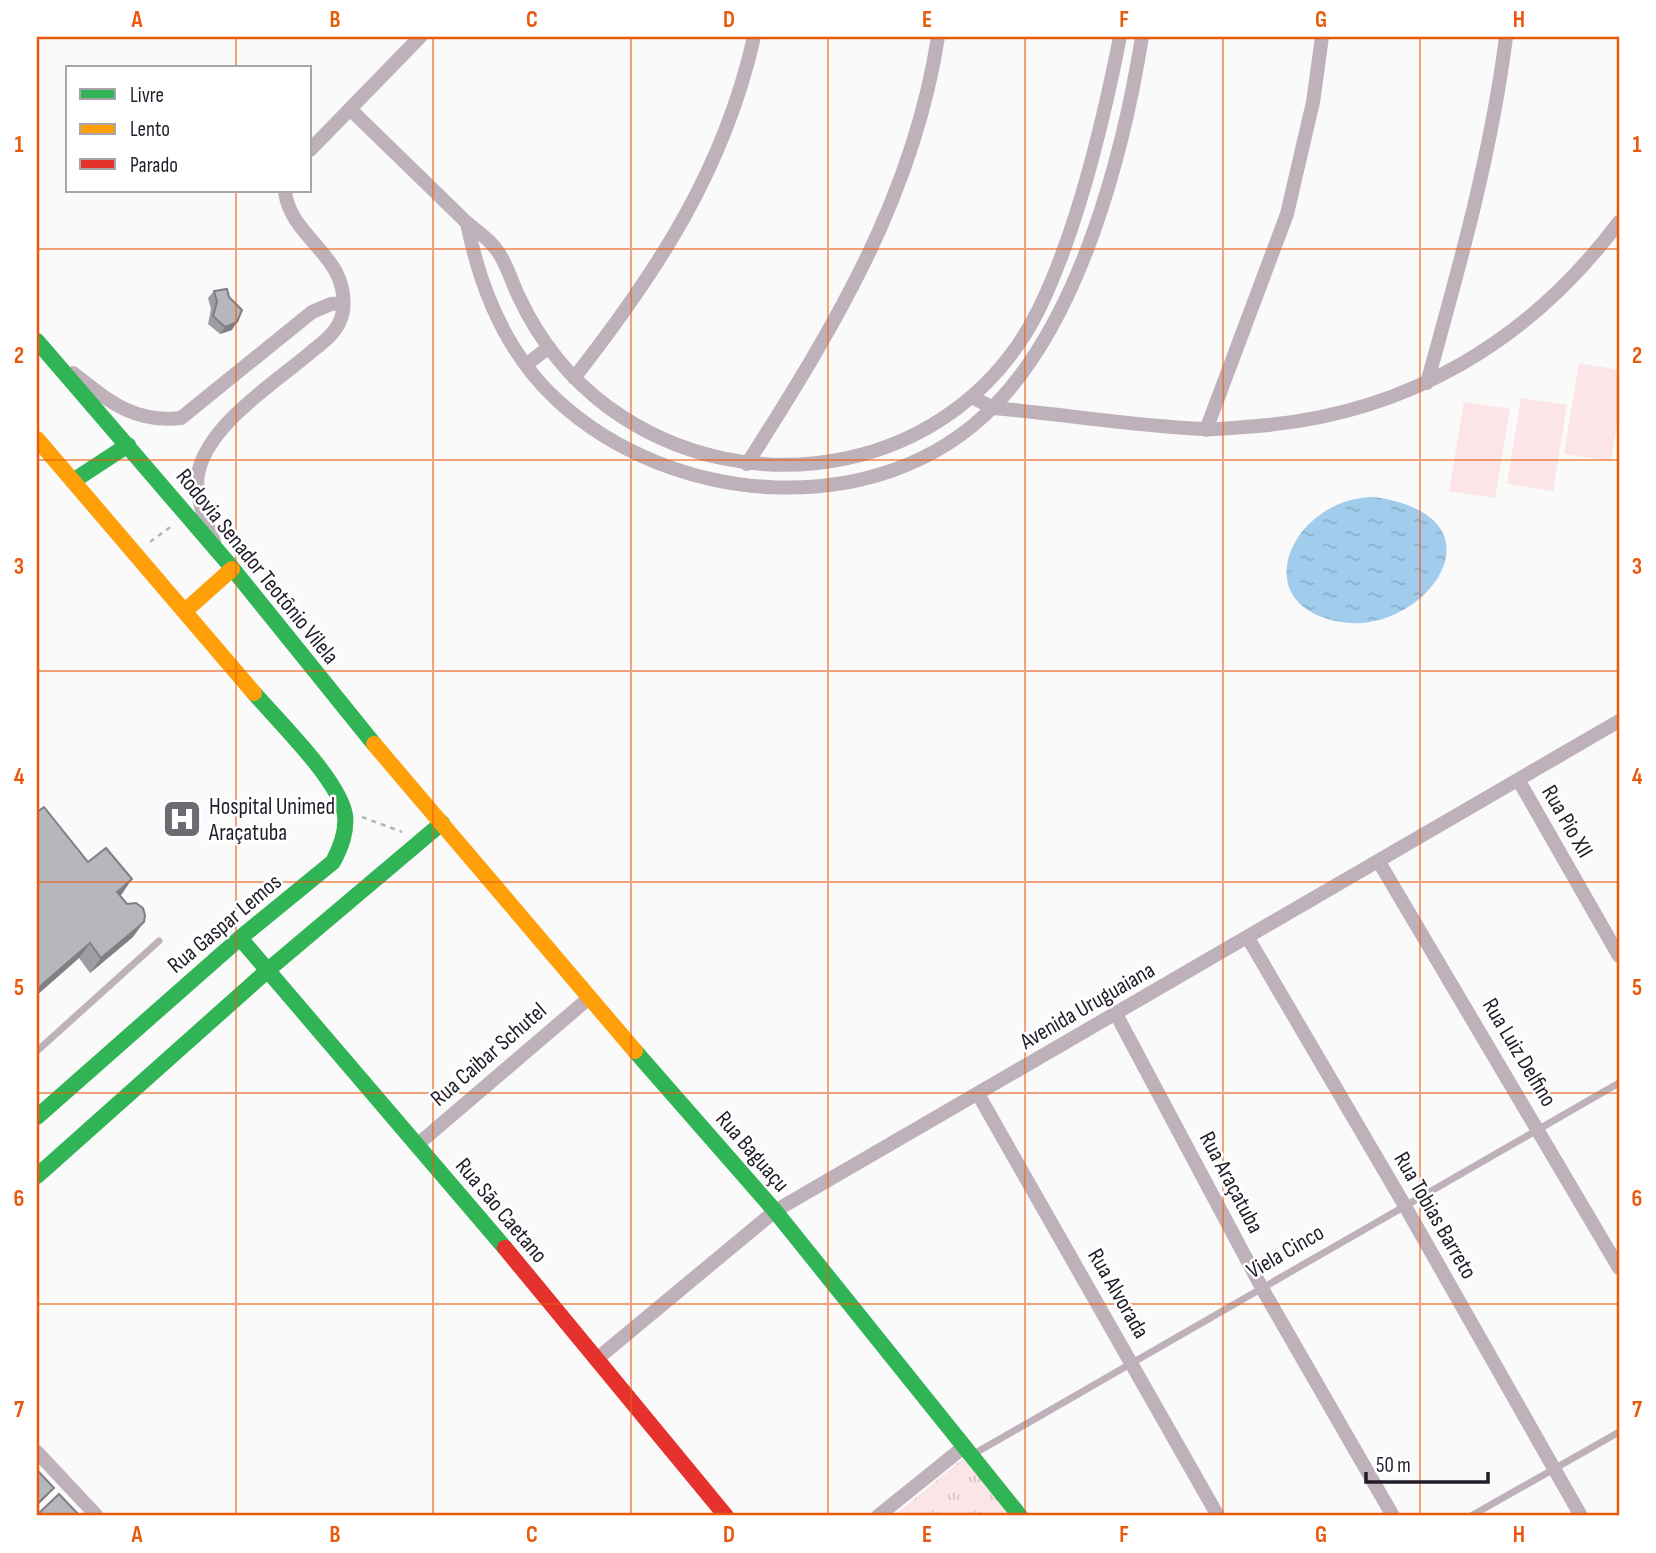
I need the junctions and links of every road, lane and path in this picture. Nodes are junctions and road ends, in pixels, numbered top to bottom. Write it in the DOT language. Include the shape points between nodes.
graph roads {
  1 [pos="420,37"];
  2 [pos="754,37"];
  3 [pos="938,37"];
  4 [pos="1120,37"];
  5 [pos="1142,37"];
  6 [pos="1322,37"];
  7 [pos="1506,37"];
  8 [pos="350,109"];
  9 [pos="312,148"];
  10 [pos="285,192"];
  11 [pos="1619,222"];
  12 [pos="467,223"];
  13 [pos="343,303"];
  14 [pos="37,341"];
  15 [pos="549,347"];
  16 [pos="50,356"];
  17 [pos="526,365"];
  18 [pos="574,378"];
  19 [pos="1427,383"];
  20 [pos="972,397"];
  21 [pos="993,408"];
  22 [pos="1206,430"];
  23 [pos="37,439"];
  24 [pos="128,445"];
  25 [pos="691,450"];
  26 [pos="747,464"];
  27 [pos="683,471"];
  28 [pos="73,481"];
  29 [pos="186,514"];
  30 [pos="218,552"];
  31 [pos="133,555"];
  32 [pos="232,569"];
  33 [pos="185,611"];
  34 [pos="1619,721"];
  35 [pos="1519,780"];
  36 [pos="346,811"];
  37 [pos="442,823"];
  38 [pos="421,840"];
  39 [pos="1379,862"];
  40 [pos="240,938"];
  41 [pos="1248,938"];
  42 [pos="159,941"];
  43 [pos="1619,956"];
  44 [pos="268,970"];
  45 [pos="589,998"];
  46 [pos="1116,1014"];
  47 [pos="37,1051"];
  48 [pos="1619,1083"];
  49 [pos="978,1094"];
  50 [pos="37,1117"];
  51 [pos="1540,1129"];
  52 [pos="416,1145"];
  53 [pos="37,1176"];
  54 [pos="1405,1206"];
  55 [pos="775,1211"];
  56 [pos="1619,1268"];
  57 [pos="1263,1290"];
  58 [pos="598,1358"];
  59 [pos="1133,1363"];
  60 [pos="1619,1432"];
  61 [pos="968,1451"];
  62 [pos="37,1452"];
  63 [pos="1555,1469"];
  64 [pos="97,1516"];
  65 [pos="726,1516"];
  66 [pos="878,1516"];
  67 [pos="1020,1516"];
  68 [pos="1218,1516"];
  69 [pos="1393,1516"];
  70 [pos="1471,1516"];
  71 [pos="1581,1516"];
  1 -- 8 [label="street"];
  2 -- 18 [label="street" via="706,180 643,288"];
  3 -- 26 [label="street" via="913,146 856,283"];
  4 -- 20 [label="street" via="1088,170 1038,310 1019,341"];
  5 -- 21 [label="street" via="1118,151 1083,253 1053,327 1027,369"];
  6 -- 22 [label="street" via="1313,102 1287,214"];
  7 -- 19 [label="street" via="1478,201"];
  8 -- 9 [label="street"];
  8 -- 12 [label="street"];
  10 -- 13 [label="street" via="298,220 340,276"];
  11 -- 19 [label="street" via="1592,259 1531,317"];
  12 -- 15 [label="street" via="498,251 517,296"];
  12 -- 17 [label="street" via="475,263 494,312"];
  13 -- 16 [label="street" via="312,312 181,418 158,421 136,416"];
  13 -- 30 [label="street" via="332,335 225,425 206,449 198,476 200,503"];
  14 -- 16 [label="main road, Rodovia Senador Teotônio Vilela"];
  15 -- 17 [label="street"];
  15 -- 18 [label="street"];
  16 -- 24 [label="main road, Rodovia Senador Teotônio Vilela"];
  17 -- 27 [label="street" via="556,400 598,433"];
  18 -- 25 [label="street" via="639,428"];
  19 -- 22 [label="street" via="1384,401 1308,422"];
  20 -- 21 [label="street"];
  20 -- 26 [label="street" via="938,420 864,456 786,467"];
  21 -- 22 [label="street"];
  21 -- 27 [label="street" via="953,440 905,465 854,481 802,488 748,487"];
  23 -- 28 [label="main road"];
  24 -- 28 [label="main road"];
  24 -- 29 [label="main road, Rodovia Senador Teotônio Vilela"];
  25 -- 26 [label="street"];
  25 -- 27 [label="street"];
  28 -- 31 [label="main road"];
  29 -- 30 [label="main road, Rodovia Senador Teotônio Vilela"];
  29 -- 31 [label="path"];
  30 -- 32 [label="main road, Rodovia Senador Teotônio Vilela"];
  31 -- 33 [label="main road"];
  32 -- 33 [label="main road"];
  32 -- 37 [label="main road, Rodovia Senador Teotônio Vilela"];
  33 -- 36 [label="main road" via="332,784"];
  34 -- 35 [label="street, Avenida Uruguaiana"];
  35 -- 39 [label="street, Avenida Uruguaiana"];
  35 -- 43 [label="street, Rua Pio XII"];
  36 -- 38 [label="path"];
  36 -- 40 [label="main road, Rua Gaspar Lemos" via="343,845 333,862"];
  37 -- 38 [label="main road"];
  37 -- 45 [label="main road, Rua Baguaçu"];
  38 -- 44 [label="main road"];
  39 -- 41 [label="street, Avenida Uruguaiana"];
  39 -- 51 [label="street, Rua Luiz Delfino"];
  40 -- 44 [label="main road, Rua São Caetano"];
  40 -- 50 [label="main road, Rua Gaspar Lemos"];
  41 -- 46 [label="street, Avenida Uruguaiana"];
  41 -- 54 [label="street, Rua Tobias Barreto"];
  42 -- 47 [label="lane"];
  44 -- 52 [label="main road, Rua São Caetano"];
  44 -- 53 [label="main road"];
  45 -- 52 [label="street, Rua Caibar Schutel"];
  45 -- 55 [label="main road, Rua Baguaçu"];
  46 -- 49 [label="street, Avenida Uruguaiana"];
  46 -- 57 [label="street, Rua Araçatuba"];
  48 -- 51 [label="lane, Viela Cinco"];
  49 -- 55 [label="street, Avenida Uruguaiana"];
  49 -- 59 [label="street, Rua Alvorada"];
  51 -- 54 [label="lane, Viela Cinco"];
  51 -- 56 [label="street, Rua Luiz Delfino"];
  52 -- 58 [label="main road, Rua São Caetano"];
  54 -- 57 [label="lane, Viela Cinco"];
  54 -- 63 [label="street, Rua Tobias Barreto"];
  55 -- 58 [label="street, Avenida Uruguaiana"];
  55 -- 61 [label="main road, Rua Baguaçu"];
  57 -- 59 [label="lane, Viela Cinco"];
  57 -- 69 [label="street, Rua Araçatuba"];
  58 -- 65 [label="main road, Rua São Caetano"];
  59 -- 61 [label="lane, Viela Cinco"];
  59 -- 68 [label="street, Rua Alvorada"];
  60 -- 63 [label="lane"];
  61 -- 66 [label="street, Viela Cinco"];
  61 -- 67 [label="main road, Rua Baguaçu"];
  62 -- 64 [label="street"];
  63 -- 70 [label="lane"];
  63 -- 71 [label="street, Rua Tobias Barreto"];
}
